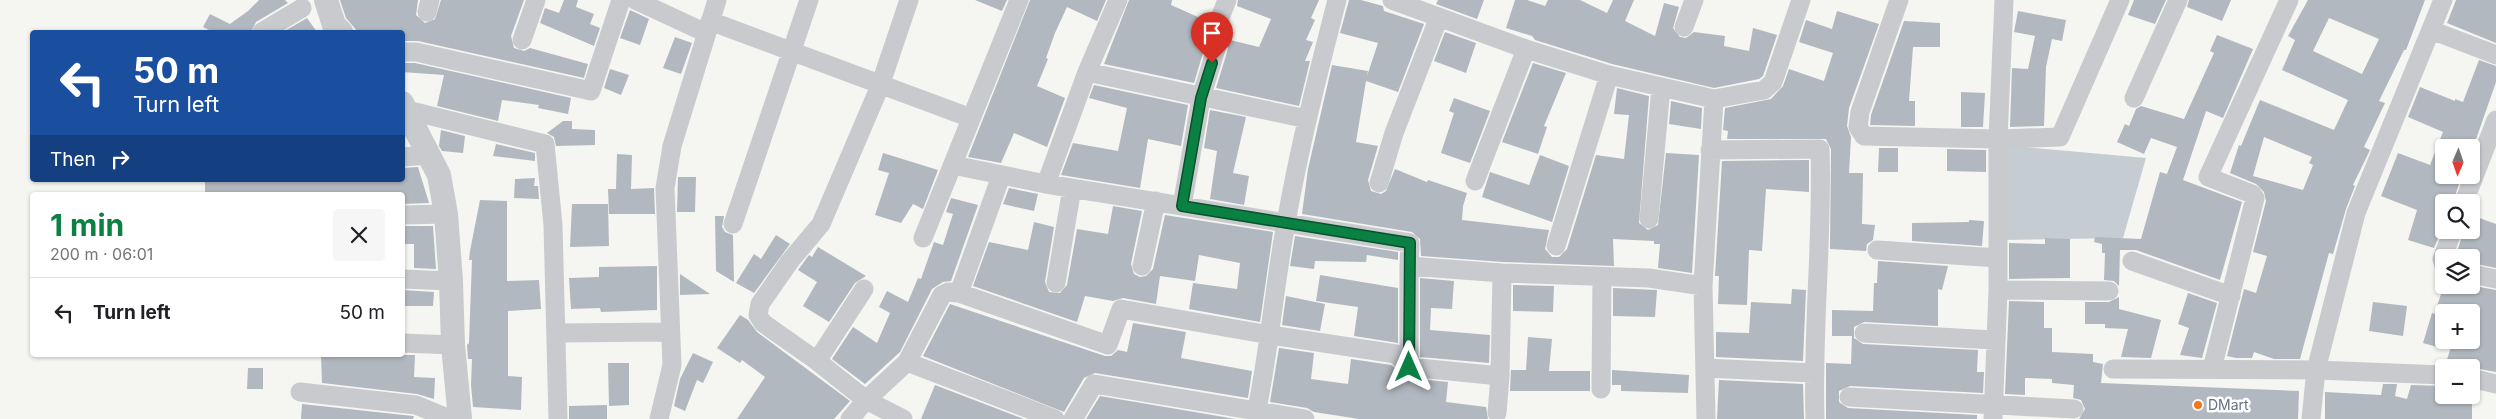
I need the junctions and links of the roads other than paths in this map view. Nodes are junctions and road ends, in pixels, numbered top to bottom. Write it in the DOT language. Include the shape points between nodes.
graph roads {
  1 [pos="326,0"];
  2 [pos="536,0"];
  3 [pos="621,0"];
  4 [pos="635,0"];
  5 [pos="717,0"];
  6 [pos="809,0"];
  7 [pos="909,0"];
  8 [pos="1019,0"];
  9 [pos="1118,0"];
  10 [pos="1227,0"];
  11 [pos="1337,0"];
  12 [pos="1392,0"];
  13 [pos="1694,0"];
  14 [pos="1801,0"];
  15 [pos="1899,0"];
  16 [pos="2004,0"];
  17 [pos="2120,0"];
  18 [pos="2178,0"];
  19 [pos="2289,0"];
  20 [pos="2443,0"];
  21 [pos="297,4"];
  22 [pos="1439,17"];
  23 [pos="1218,23"];
  24 [pos="708,27"];
  25 [pos="1684,27"];
  26 [pos="264,30"];
  27 [pos="339,30"];
  28 [pos="2431,30"];
  29 [pos="522,40"];
  30 [pos="1217,46"];
  31 [pos="1526,49"];
  32 [pos="405,52"];
  33 [pos="793,53"];
  34 [pos="2496,55"];
  35 [pos="1087,72"];
  36 [pos="1609,75"];
  37 [pos="880,86"];
  38 [pos="1662,87"];
  39 [pos="1201,98"];
  40 [pos="1714,98"];
  41 [pos="2134,98"];
  42 [pos="405,107"];
  43 [pos="971,118"];
  44 [pos="1307,119"];
  45 [pos="2496,120"];
  46 [pos="1998,139"];
  47 [pos="1710,150"];
  48 [pos="430,155"];
  49 [pos="405,157"];
  50 [pos="952,165"];
  51 [pos="1001,176"];
  52 [pos="1475,181"];
  53 [pos="1046,184"];
  54 [pos="1379,184"];
  55 [pos="1072,188"];
  56 [pos="2467,194"];
  57 [pos="1156,201"];
  58 [pos="1182,206"];
  59 [pos="446,214"];
  60 [pos="405,215"];
  61 [pos="1649,219"];
  62 [pos="1286,223"];
  63 [pos="733,224"];
  64 [pos="923,238"];
  65 [pos="1556,246"];
  66 [pos="1877,250"];
  67 [pos="1998,258"];
  68 [pos="2132,261"];
  69 [pos="1142,266"];
  70 [pos="1409,266"];
  71 [pos="1502,273"];
  72 [pos="2480,276"];
  73 [pos="1602,278"];
  74 [pos="405,279"];
  75 [pos="2496,279"];
  76 [pos="451,281"];
  77 [pos="1056,283"];
  78 [pos="1702,286"];
  79 [pos="864,289"];
  80 [pos="1998,290"];
  81 [pos="2109,291"];
  82 [pos="959,293"];
  83 [pos="2231,296"];
  84 [pos="669,332"];
  85 [pos="557,333"];
  86 [pos="1864,333"];
  87 [pos="1270,335"];
  88 [pos="1995,340"];
  89 [pos="405,344"];
  90 [pos="453,345"];
  91 [pos="817,361"];
  92 [pos="907,362"];
  93 [pos="1409,367"];
  94 [pos="1705,368"];
  95 [pos="2113,369"];
  96 [pos="2212,369"];
  97 [pos="2316,370"];
  98 [pos="1813,373"];
  99 [pos="2435,375"];
  100 [pos="1500,376"];
  101 [pos="2480,380"];
  102 [pos="2496,384"];
  103 [pos="1601,389"];
  104 [pos="300,392"];
  105 [pos="1850,397"];
  106 [pos="866,400"];
  107 [pos="2074,409"];
  108 [pos="1993,412"];
  109 [pos="1496,413"];
  110 [pos="1256,416"];
  111 [pos="450,419"];
  112 [pos="460,419"];
  113 [pos="558,419"];
  114 [pos="659,419"];
  115 [pos="850,419"];
  116 [pos="903,419"];
  117 [pos="1055,419"];
  118 [pos="1073,419"];
  119 [pos="1305,419"];
  120 [pos="1706,419"];
  121 [pos="1815,419"];
  122 [pos="2312,419"];
  1 -- 21 [label="street"];
  1 -- 27 [label="street" via="334,25"];
  2 -- 29 [label="street"];
  3 -- 32 [label="street" via="590,92"];
  4 -- 24 [label="street"];
  5 -- 24 [label="street"];
  6 -- 33 [label="street"];
  7 -- 37 [label="street"];
  8 -- 43 [label="street"];
  9 -- 35 [label="street"];
  10 -- 23 [label="street"];
  11 -- 44 [label="street"];
  12 -- 22 [label="street"];
  13 -- 25 [label="street"];
  14 -- 40 [label="street" via="1774,82 1764,90"];
  15 -- 46 [label="street" via="1860,112 1860,133 1864,136"];
  16 -- 46 [label="street"];
  17 -- 46 [label="street" via="2060,137"];
  18 -- 41 [label="street"];
  19 -- 83 [label="street" via="2208,177 2255,198"];
  20 -- 28 [label="street"];
  21 -- 26 [label="street"];
  22 -- 31 [label="street"];
  22 -- 54 [label="street" via="1394,133"];
  24 -- 33 [label="street"];
  24 -- 84 [label="street" via="672,146 665,188"];
  28 -- 34 [label="street"];
  28 -- 97 [label="street" via="2356,213"];
  30 -- 39 [label="street"];
  31 -- 36 [label="street"];
  31 -- 52 [label="street"];
  33 -- 37 [label="street"];
  33 -- 63 [label="street"];
  35 -- 39 [label="street"];
  35 -- 53 [label="street"];
  36 -- 38 [label="street"];
  36 -- 65 [label="street"];
  37 -- 43 [label="street"];
  37 -- 91 [label="street" via="821,224 760,304 758,315 763,322"];
  38 -- 40 [label="street"];
  38 -- 61 [label="street"];
  39 -- 44 [label="street"];
  39 -- 58 [label="street"];
  40 -- 47 [label="street"];
  42 -- 48 [label="street"];
  42 -- 85 [label="street" via="544,144 553,225"];
  43 -- 50 [label="street"];
  44 -- 62 [label="street"];
  45 -- 56 [label="street"];
  46 -- 67 [label="street"];
  47 -- 78 [label="street"];
  47 -- 98 [label="street" via="1820,149 1822,195"];
  48 -- 49 [label="street"];
  48 -- 59 [label="street" via="439,174"];
  50 -- 51 [label="street"];
  50 -- 64 [label="street"];
  51 -- 53 [label="street"];
  51 -- 82 [label="street"];
  53 -- 55 [label="street"];
  55 -- 57 [label="street"];
  55 -- 77 [label="street"];
  57 -- 58 [label="street"];
  57 -- 69 [label="street"];
  58 -- 62 [label="street"];
  59 -- 60 [label="street"];
  59 -- 76 [label="street"];
  62 -- 70 [label="street" via="1410,243"];
  62 -- 87 [label="street"];
  66 -- 67 [label="street"];
  67 -- 80 [label="street"];
  68 -- 83 [label="street"];
  70 -- 71 [label="street"];
  70 -- 93 [label="street"];
  71 -- 73 [label="street"];
  71 -- 100 [label="street"];
  72 -- 75 [label="street"];
  73 -- 78 [label="street" via="1649,278"];
  73 -- 103 [label="street"];
  74 -- 76 [label="street"];
  76 -- 90 [label="street"];
  78 -- 94 [label="street"];
  79 -- 91 [label="street"];
  80 -- 81 [label="street"];
  80 -- 88 [label="street"];
  82 -- 87 [label="street" via="1108,345 1121,309"];
  82 -- 92 [label="street" via="942,295"];
  83 -- 96 [label="street"];
  84 -- 85 [label="street"];
  84 -- 114 [label="street" via="672,365"];
  85 -- 113 [label="street"];
  86 -- 88 [label="street"];
  87 -- 93 [label="street" via="1396,354"];
  87 -- 110 [label="street"];
  88 -- 108 [label="street"];
  89 -- 90 [label="street"];
  90 -- 112 [label="street"];
  91 -- 106 [label="street"];
  92 -- 106 [label="street"];
  92 -- 117 [label="street"];
  93 -- 100 [label="street"];
  94 -- 98 [label="street"];
  94 -- 120 [label="street"];
  95 -- 96 [label="street"];
  96 -- 97 [label="street"];
  97 -- 99 [label="street"];
  97 -- 122 [label="street"];
  98 -- 121 [label="street"];
  100 -- 109 [label="street"];
  101 -- 102 [label="street"];
  104 -- 111 [label="street" via="416,405"];
  105 -- 108 [label="street"];
  106 -- 115 [label="street"];
  106 -- 116 [label="street"];
  107 -- 108 [label="street"];
  110 -- 118 [label="street" via="1094,384"];
  110 -- 119 [label="street"];
}
